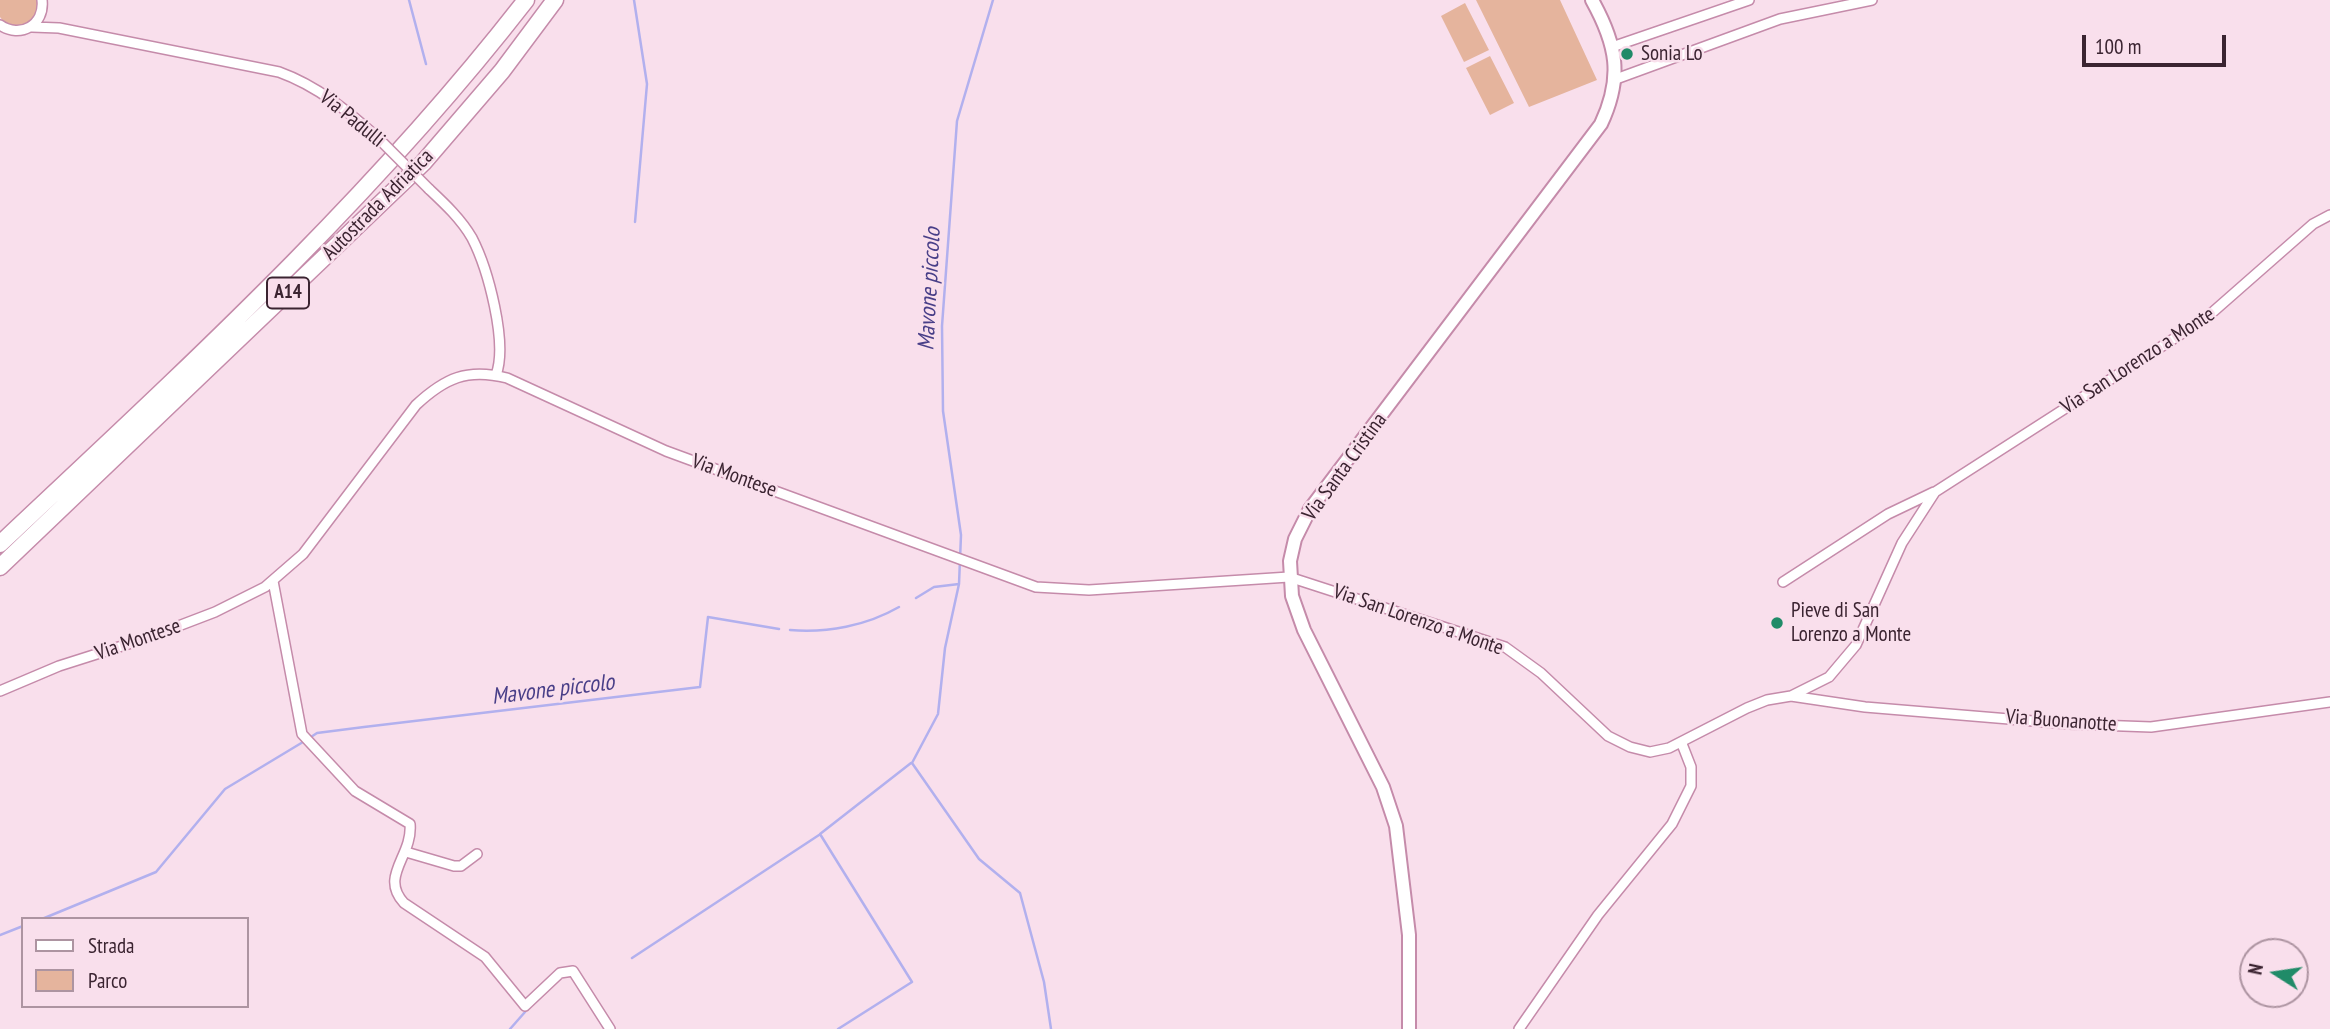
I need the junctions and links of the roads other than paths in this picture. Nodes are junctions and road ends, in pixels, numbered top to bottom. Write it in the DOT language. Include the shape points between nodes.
graph roads {
  1 [pos="527,0"];
  2 [pos="555,0"];
  3 [pos="1592,0"];
  4 [pos="1749,0"];
  5 [pos="1872,0"];
  6 [pos="42,3"];
  7 [pos="0,25"];
  8 [pos="32,27"];
  9 [pos="59,28"];
  10 [pos="1612,47"];
  11 [pos="1616,79"];
  12 [pos="2330,215"];
  13 [pos="496,375"];
  14 [pos="1935,492"];
  15 [pos="0,544"];
  16 [pos="0,567"];
  17 [pos="1289,577"];
  18 [pos="273,581"];
  19 [pos="1783,582"];
  20 [pos="0,691"];
  21 [pos="1791,696"];
  22 [pos="2330,702"];
  23 [pos="1682,744"];
  24 [pos="406,852"];
  25 [pos="477,854"];
  26 [pos="610,1029"];
  27 [pos="1409,1029"];
  28 [pos="1519,1029"];
  1 -- 15 [label="highway, Autostrada Adriatica / A14" via="470,73 257,302"];
  2 -- 16 [label="highway, Autostrada Adriatica / A14" via="423,163"];
  3 -- 10 [label="street, Via Santa Cristina"];
  4 -- 10 [label="street"];
  5 -- 11 [label="street" via="1780,19"];
  6 -- 8 [label="street"];
  6 -- 9 [label="street"];
  7 -- 8 [label="street, Via Padulli" via="17,32"];
  8 -- 9 [label="street, Via Padulli"];
  9 -- 13 [label="street, Via Padulli, bridge" via="256,66 293,77 342,106 454,213 472,239 501,341"];
  10 -- 11 [label="street, Via Santa Cristina"];
  11 -- 17 [label="street, Via Santa Cristina" via="1612,100 1585,148 1310,509 1295,539"];
  12 -- 14 [label="street, Via San Lorenzo a Monte" via="2206,318"];
  13 -- 17 [label="street, Via Montese" via="666,451 1036,587 1061,590"];
  13 -- 18 [label="street, Via Montese" via="454,378 416,405 303,554"];
  14 -- 19 [label="street, Via San Lorenzo a Monte" via="1888,514"];
  14 -- 21 [label="street, Via San Lorenzo a Monte" via="1902,543 1864,628 1842,664 1829,677"];
  17 -- 23 [label="street, Via San Lorenzo a Monte" via="1505,647 1542,673 1608,736 1630,747 1650,751"];
  17 -- 27 [label="street, Via Santa Cristina" via="1304,631 1382,787 1395,826 1409,935"];
  18 -- 20 [label="street, Via Montese" via="215,612"];
  18 -- 24 [label="street" via="302,734 355,791 410,824"];
  21 -- 22 [label="street, Via Buonanotte" via="1865,707 2151,727"];
  21 -- 23 [label="street, Via San Lorenzo a Monte" via="1747,708"];
  23 -- 28 [label="street" via="1691,767 1691,786 1672,824 1598,915"];
  24 -- 25 [label="street" via="454,866"];
  24 -- 26 [label="street" via="394,877 395,893 404,903 485,957 525,1006 560,973 573,971"];
}
